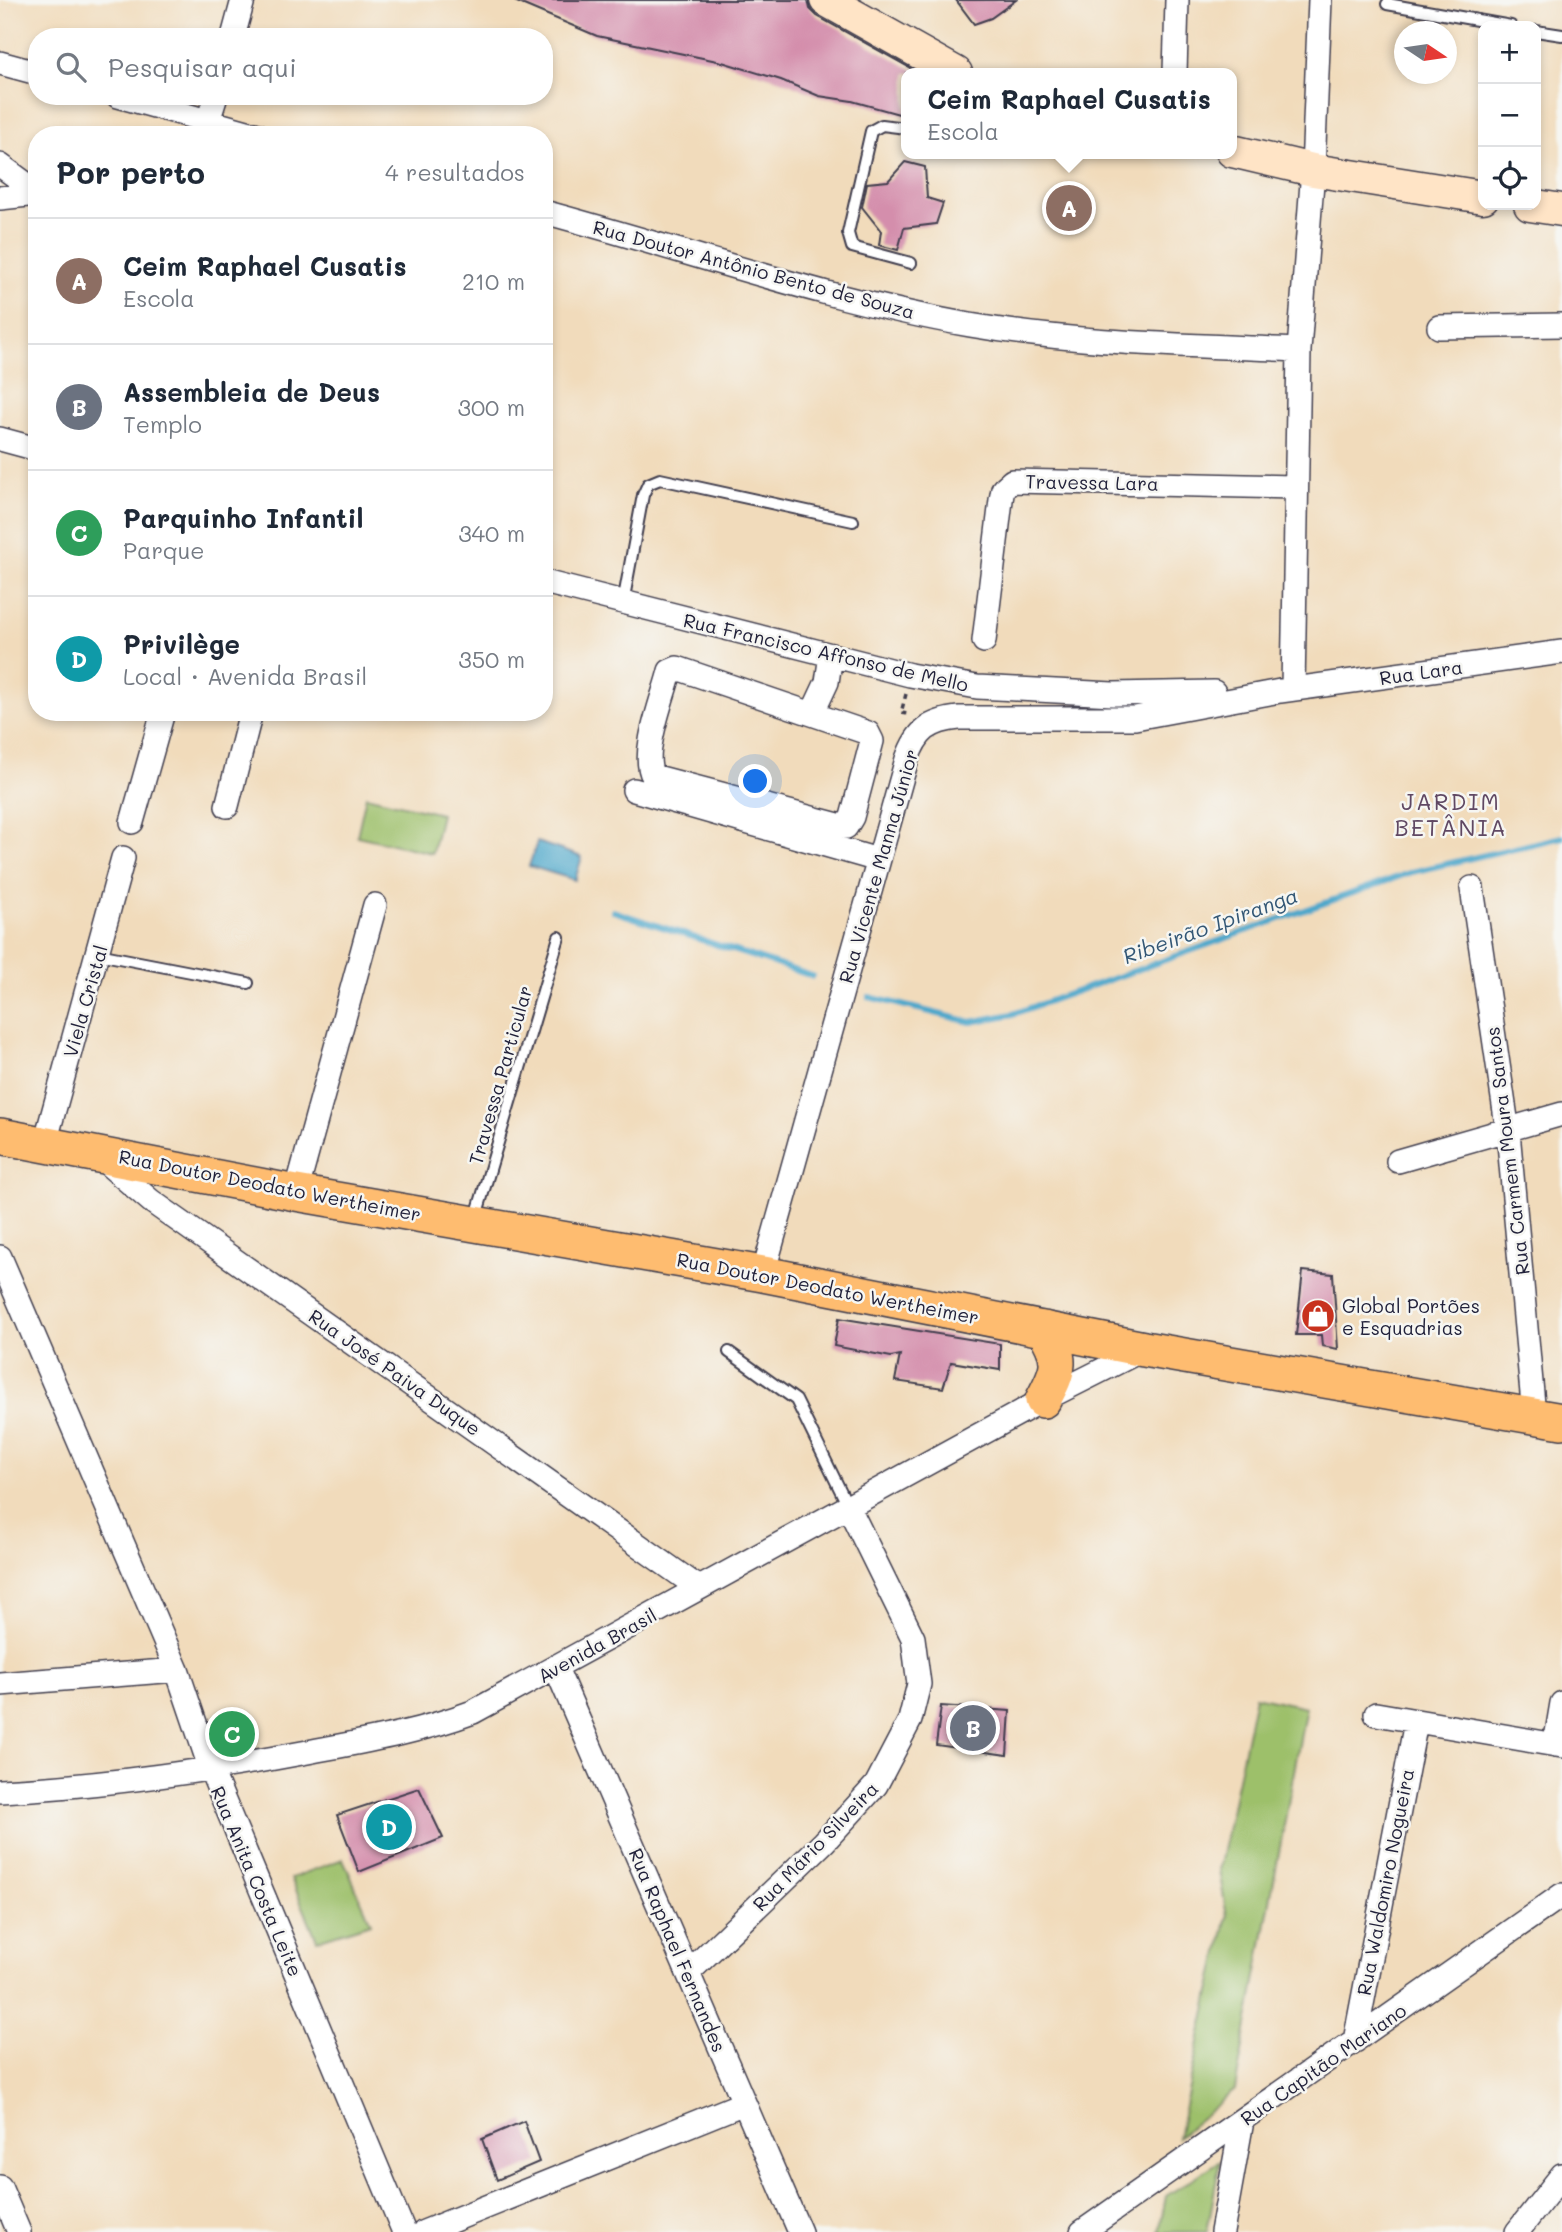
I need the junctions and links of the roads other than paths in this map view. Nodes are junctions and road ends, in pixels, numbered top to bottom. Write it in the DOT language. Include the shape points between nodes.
graph roads {
  1 [pos="243,0"];
  2 [pos="826,0"];
  3 [pos="1177,0"];
  4 [pos="1320,0"];
  5 [pos="1387,4"];
  6 [pos="855,8"];
  7 [pos="1483,21"];
  8 [pos="235,28"];
  9 [pos="1541,32"];
  10 [pos="1562,35"];
  11 [pos="0,63"];
  12 [pos="948,68"];
  13 [pos="1175,68"];
  14 [pos="28,71"];
  15 [pos="150,105"];
  16 [pos="213,105"];
  17 [pos="208,121"];
  18 [pos="226,126"];
  19 [pos="901,127"];
  20 [pos="1237,152"];
  21 [pos="0,165"];
  22 [pos="1313,170"];
  23 [pos="28,186"];
  24 [pos="28,194"];
  25 [pos="1478,196"];
  26 [pos="0,198"];
  27 [pos="1541,207"];
  28 [pos="1562,210"];
  29 [pos="553,215"];
  30 [pos="911,263"];
  31 [pos="1562,325"];
  32 [pos="1439,327"];
  33 [pos="1299,350"];
  34 [pos="0,439"];
  35 [pos="28,447"];
  36 [pos="1294,487"];
  37 [pos="853,521"];
  38 [pos="553,584"];
  39 [pos="623,603"];
  40 [pos="984,641"];
  41 [pos="1562,652"];
  42 [pos="831,655"];
  43 [pos="1286,690"];
  44 [pos="813,715"];
  45 [pos="160,721"];
  46 [pos="249,721"];
  47 [pos="634,790"];
  48 [pos="227,806"];
  49 [pos="132,822"];
  50 [pos="123,858"];
  51 [pos="878,860"];
  52 [pos="1472,888"];
  53 [pos="375,905"];
  54 [pos="559,937"];
  55 [pos="99,954"];
  56 [pos="248,982"];
  57 [pos="1562,1114"];
  58 [pos="1508,1132"];
  59 [pos="0,1136"];
  60 [pos="45,1143"];
  61 [pos="94,1152"];
  62 [pos="1398,1161"];
  63 [pos="296,1193"];
  64 [pos="474,1223"];
  65 [pos="0,1257"];
  66 [pos="763,1274"];
  67 [pos="1044,1329"];
  68 [pos="1144,1349"];
  69 [pos="729,1352"];
  70 [pos="1043,1400"];
  71 [pos="1548,1418"];
  72 [pos="848,1506"];
  73 [pos="699,1588"];
  74 [pos="556,1668"];
  75 [pos="177,1670"];
  76 [pos="0,1684"];
  77 [pos="1562,1703"];
  78 [pos="1376,1714"];
  79 [pos="1416,1722"];
  80 [pos="1559,1746"];
  81 [pos="211,1770"];
  82 [pos="0,1791"];
  83 [pos="1562,1895"];
  84 [pos="688,1973"];
  85 [pos="1355,2041"];
  86 [pos="744,2103"];
  87 [pos="1242,2121"];
  88 [pos="1562,2175"];
  89 [pos="0,2186"];
  90 [pos="19,2232"];
  91 [pos="404,2232"];
  92 [pos="425,2232"];
  93 [pos="800,2232"];
  94 [pos="1082,2232"];
  95 [pos="1222,2232"];
  96 [pos="1517,2232"];
  1 -- 8 [label="street"];
  2 -- 6 [label="main road"];
  3 -- 13 [label="street"];
  4 -- 22 [label="street"];
  5 -- 7 [label="lane"];
  6 -- 12 [label="main road"];
  9 -- 10 [label="lane"];
  11 -- 14 [label="street"];
  15 -- 17 [label="street"];
  16 -- 17 [label="street"];
  17 -- 18 [label="street"];
  19 -- 30 [label="lane" via="882,125 871,131 848,233 852,247"];
  20 -- 22 [label="main road"];
  21 -- 23 [label="street"];
  22 -- 25 [label="main road"];
  22 -- 33 [label="street"];
  24 -- 26 [label="street"];
  27 -- 28 [label="main road"];
  29 -- 33 [label="street, Rua Doutor Antônio Bento de Souza" via="862,302 969,325 1060,339"];
  31 -- 32 [label="street"];
  33 -- 36 [label="street"];
  34 -- 35 [label="street"];
  36 -- 40 [label="street, Travessa Lara" via="1012,481 1003,489 1001,500"];
  36 -- 43 [label="street"];
  37 -- 39 [label="lane" via="660,478 648,484 643,495"];
  38 -- 39 [label="street, Rua Francisco Affonso de Mello"];
  39 -- 42 [label="street, Rua Francisco Affonso de Mello"];
  41 -- 43 [label="street, Rua Lara"];
  42 -- 43 [label="street, Rua Francisco Affonso de Mello" via="976,687 1113,694"];
  42 -- 44 [label="street" via="827,682"];
  43 -- 51 [label="street, Rua Vicente Manna Júnior" via="1135,718 940,720 923,728 913,743"];
  44 -- 44 [label="street" via="857,728 872,741 846,827 653,776 648,768 648,752 670,671 677,667"];
  45 -- 49 [label="street"];
  46 -- 48 [label="street"];
  47 -- 51 [label="street"];
  50 -- 55 [label="street, Viela Cristal"];
  51 -- 66 [label="street, Rua Vicente Manna Júnior"];
  52 -- 58 [label="street, Rua Carmem Moura Santos"];
  53 -- 63 [label="street"];
  54 -- 64 [label="lane, Travessa Particular"];
  55 -- 56 [label="lane"];
  55 -- 60 [label="street, Viela Cristal"];
  57 -- 58 [label="street"];
  58 -- 62 [label="street"];
  58 -- 71 [label="street, Rua Carmem Moura Santos"];
  59 -- 60 [label="main road, Rua Doutor Deodato Wertheimer"];
  60 -- 61 [label="main road, Rua Doutor Deodato Wertheimer"];
  61 -- 63 [label="main road, Rua Doutor Deodato Wertheimer"];
  61 -- 73 [label="street, Rua José Paiva Duque" via="151,1201"];
  63 -- 64 [label="main road, Rua Doutor Deodato Wertheimer"];
  64 -- 66 [label="main road, Rua Doutor Deodato Wertheimer"];
  65 -- 75 [label="street, Rua Anita Costa Leite"];
  66 -- 67 [label="main road, Rua Doutor Deodato Wertheimer"];
  67 -- 68 [label="main road, Rua Doutor Deodato Wertheimer"];
  67 -- 70 [label="main road" via="1057,1350 1059,1365"];
  68 -- 70 [label="street, Avenida Brasil"];
  68 -- 71 [label="main road, Rua Doutor Deodato Wertheimer"];
  69 -- 72 [label="lane" via="796,1400"];
  70 -- 72 [label="street, Avenida Brasil"];
  72 -- 73 [label="street, Avenida Brasil"];
  72 -- 84 [label="street, Rua Mário Silveira" via="913,1638 919,1684 910,1720 876,1784 824,1842"];
  73 -- 74 [label="street, Avenida Brasil"];
  74 -- 81 [label="street, Avenida Brasil" via="436,1726"];
  74 -- 84 [label="street, Rua Raphael Fernandes"];
  75 -- 76 [label="street"];
  75 -- 81 [label="street, Rua Anita Costa Leite"];
  77 -- 80 [label="street"];
  78 -- 79 [label="street"];
  79 -- 80 [label="street"];
  79 -- 85 [label="street, Rua Waldomiro Nogueira"];
  81 -- 82 [label="street, Avenida Brasil" via="79,1787"];
  81 -- 91 [label="street, Rua Anita Costa Leite"];
  83 -- 85 [label="street, Rua Capitão Mariano"];
  84 -- 86 [label="street, Rua Raphael Fernandes"];
  85 -- 87 [label="street, Rua Capitão Mariano"];
  86 -- 92 [label="street"];
  86 -- 93 [label="street, Rua Raphael Fernandes"];
  87 -- 94 [label="street, Rua Capitão Mariano"];
  87 -- 95 [label="street"];
  88 -- 96 [label="street"];
  89 -- 90 [label="street"];
}
